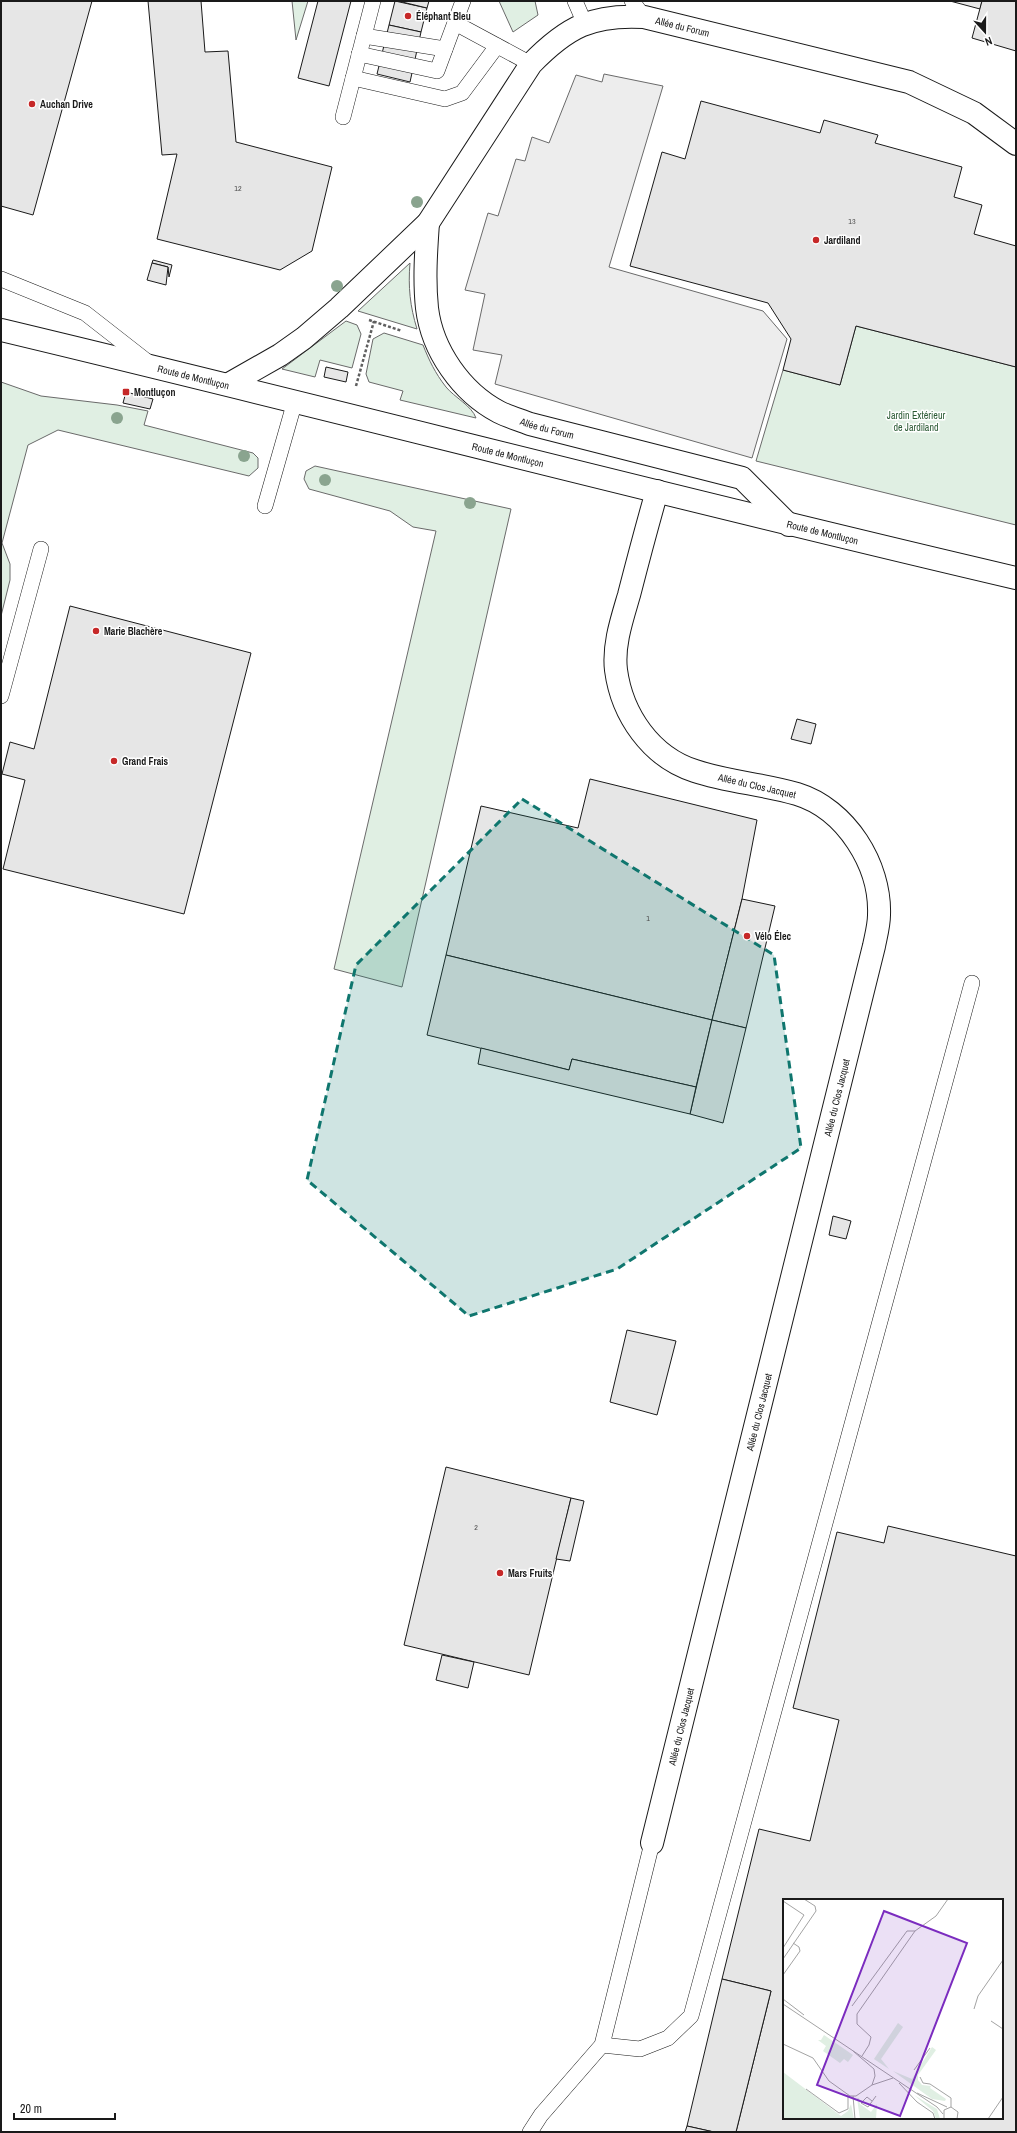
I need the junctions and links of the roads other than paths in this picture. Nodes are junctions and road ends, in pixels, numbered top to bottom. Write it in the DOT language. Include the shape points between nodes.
graph roads {
  1 [pos="373,1"];
  2 [pos="462,1"];
  3 [pos="575,1"];
  4 [pos="638,9"];
  5 [pos="455,23"];
  6 [pos="584,24"];
  7 [pos="364,36"];
  8 [pos="497,46"];
  9 [pos="445,49"];
  10 [pos="359,54"];
  11 [pos="531,64"];
  12 [pos="353,78"];
  13 [pos="343,117"];
  14 [pos="1016,144"];
  15 [pos="428,223"];
  16 [pos="1,279"];
  17 [pos="1,330"];
  18 [pos="155,367"];
  19 [pos="229,384"];
  20 [pos="295,401"];
  21 [pos="657,491"];
  22 [pos="265,506"];
  23 [pos="789,525"];
  24 [pos="41,549"];
  25 [pos="1016,578"];
  26 [pos="1,696"];
  27 [pos="972,983"];
  28 [pos="652,1843"];
  29 [pos="602,2045"];
  30 [pos="530,2132"];
  1 -- 7 [label="lane"];
  2 -- 5 [label="lane"];
  3 -- 6 [label="lane"];
  4 -- 6 [label="street, Allée du Forum" via="623,16 603,18"];
  4 -- 14 [label="street, Allée du Forum" via="909,82 974,113"];
  5 -- 8 [label="lane"];
  5 -- 9 [label="lane"];
  6 -- 11 [label="street, Allée du Forum" via="552,43"];
  7 -- 9 [label="lane"];
  7 -- 10 [label="lane"];
  8 -- 11 [label="lane"];
  8 -- 12 [label="lane" via="462,93 445,99"];
  9 -- 10 [label="lane" via="437,71"];
  10 -- 12 [label="lane"];
  11 -- 15 [label="street, Allée du Forum"];
  12 -- 13 [label="lane"];
  15 -- 19 [label="street, Allée du Forum" via="304,338"];
  15 -- 23 [label="street, Allée du Forum" via="426,286 432,332 446,361 459,380 477,397 499,412 530,424 742,478"];
  16 -- 18 [label="lane" via="85,313"];
  17 -- 18 [label="street, Route de Montluçon"];
  18 -- 19 [label="street, Route de Montluçon"];
  19 -- 20 [label="street, Route de Montluçon"];
  20 -- 21 [label="street, Route de Montluçon"];
  20 -- 22 [label="lane"];
  21 -- 23 [label="street, Route de Montluçon"];
  21 -- 28 [label="street, Allée du Clos Jacquet" via="618,635 616,669 622,697 636,727 654,747 677,764 695,772 797,794 818,804 857,840 870,864 877,887 879,915 874,946"];
  23 -- 25 [label="street, Route de Montluçon"];
  24 -- 26 [label="lane"];
  27 -- 29 [label="lane" via="691,2016 668,2038 640,2049"];
  28 -- 29 [label="lane"];
  29 -- 30 [label="lane" via="541,2115"];
}
